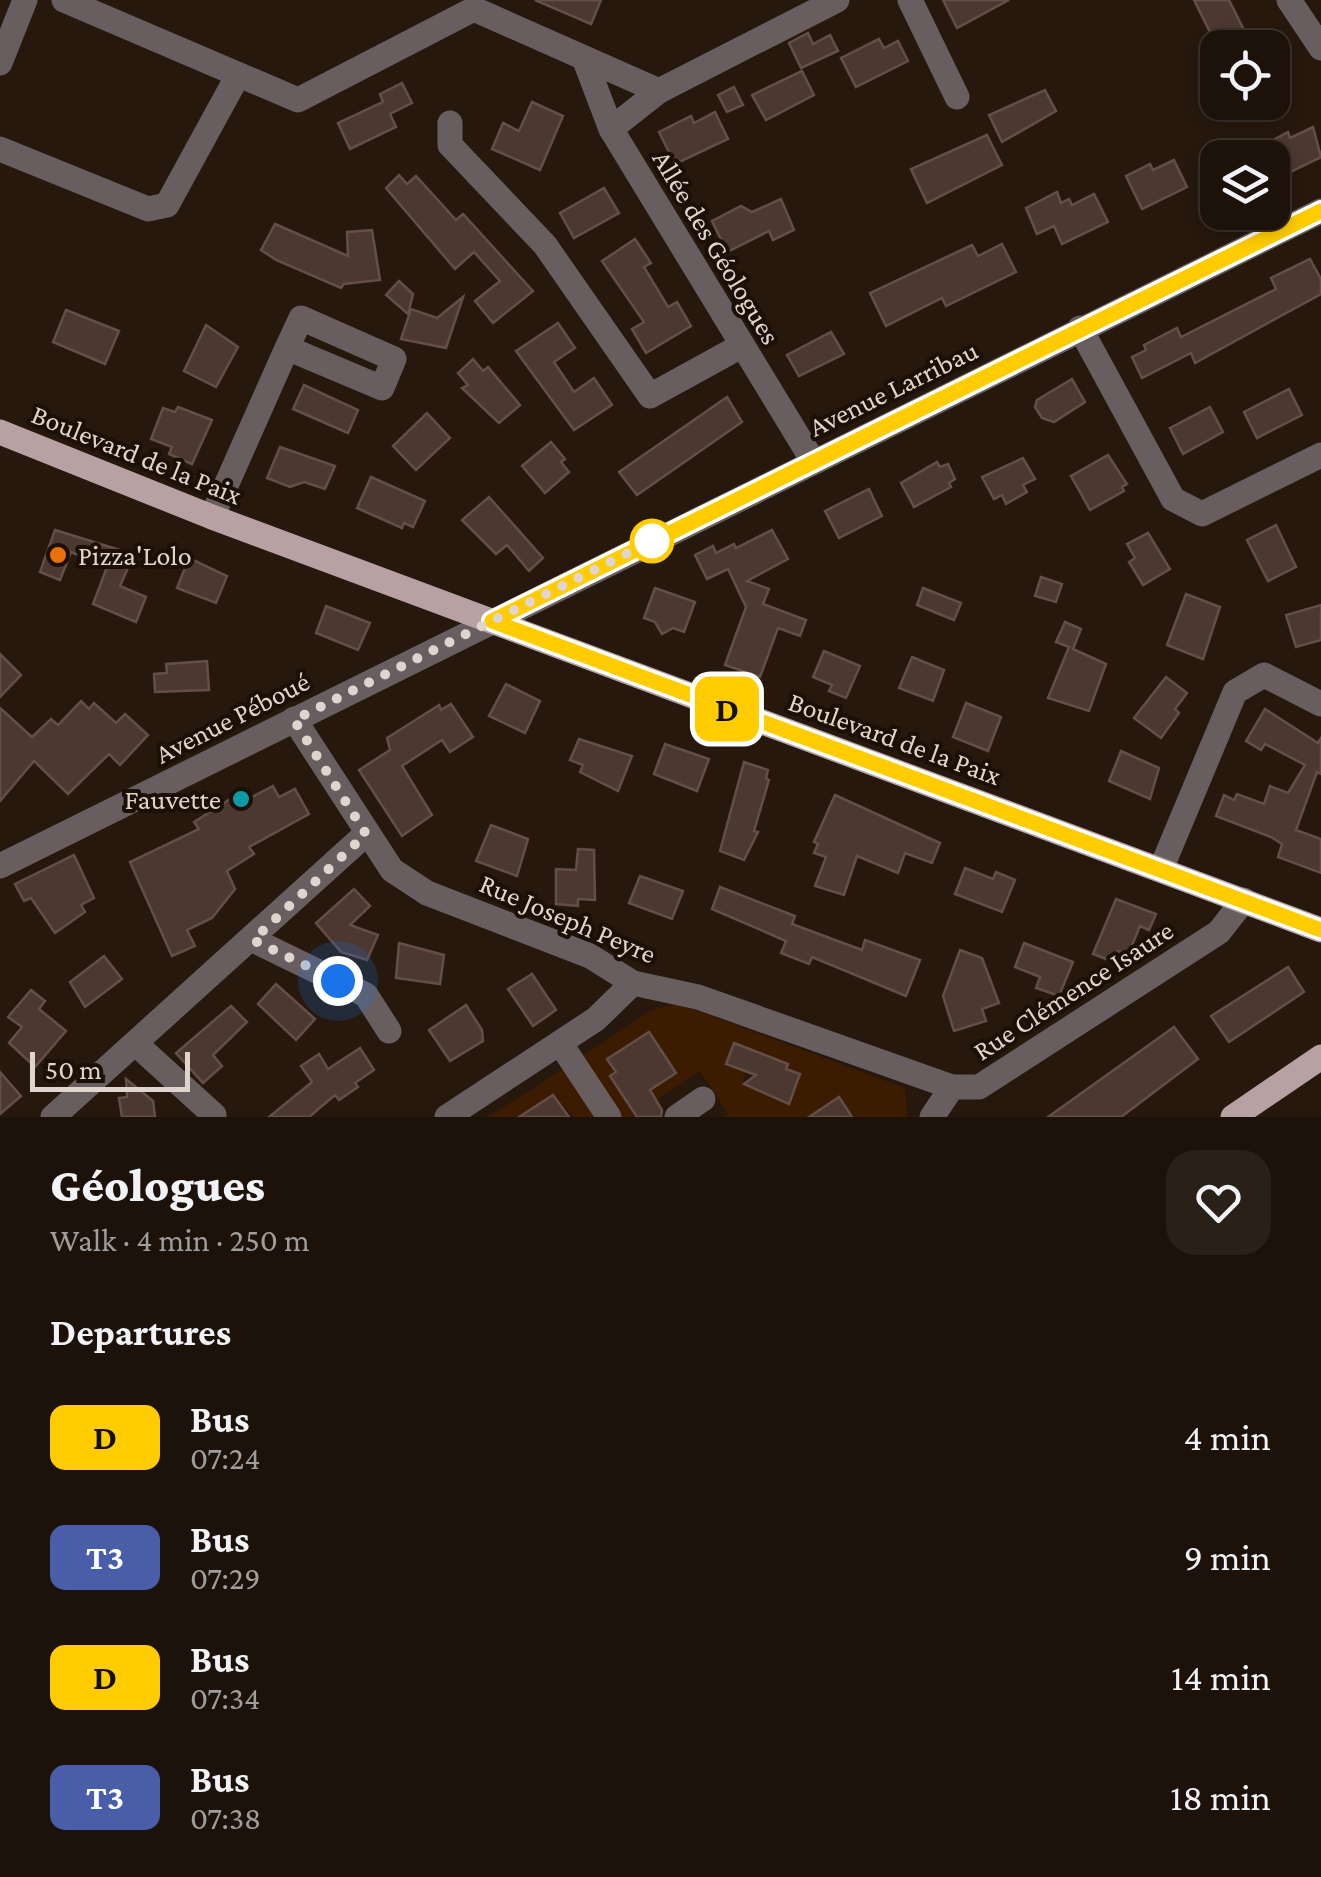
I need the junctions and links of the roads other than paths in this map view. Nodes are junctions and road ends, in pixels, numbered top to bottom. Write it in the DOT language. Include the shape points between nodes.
graph roads {
  1 [pos="25,0"];
  2 [pos="64,0"];
  3 [pos="836,0"];
  4 [pos="910,0"];
  5 [pos="1289,0"];
  6 [pos="1321,48"];
  7 [pos="584,58"];
  8 [pos="0,64"];
  9 [pos="237,77"];
  10 [pos="659,92"];
  11 [pos="957,97"];
  12 [pos="450,124"];
  13 [pos="611,129"];
  14 [pos="0,150"];
  15 [pos="1321,211"];
  16 [pos="1080,328"];
  17 [pos="741,346"];
  18 [pos="287,348"];
  19 [pos="0,432"];
  20 [pos="1321,455"];
  21 [pos="813,460"];
  22 [pos="212,516"];
  23 [pos="492,621"];
  24 [pos="1321,704"];
  25 [pos="294,720"];
  26 [pos="366,834"];
  27 [pos="0,866"];
  28 [pos="1161,869"];
  29 [pos="1244,900"];
  30 [pos="1321,930"];
  31 [pos="253,940"];
  32 [pos="634,982"];
  33 [pos="389,1031"];
  34 [pos="560,1043"];
  35 [pos="136,1044"];
  36 [pos="1321,1056"];
  37 [pos="952,1087"];
  38 [pos="703,1099"];
  39 [pos="214,1115"];
  40 [pos="53,1117"];
  41 [pos="447,1117"];
  42 [pos="608,1117"];
  43 [pos="677,1117"];
  44 [pos="932,1117"];
  45 [pos="1233,1117"];
  1 -- 8 [label="street"];
  2 -- 9 [label="street"];
  3 -- 10 [label="street"];
  4 -- 11 [label="street"];
  5 -- 6 [label="street"];
  7 -- 9 [label="street" via="474,10 298,100"];
  7 -- 10 [label="street"];
  7 -- 13 [label="street, Allée des Géologues"];
  9 -- 14 [label="street" via="167,205 148,208"];
  10 -- 13 [label="street"];
  12 -- 17 [label="street" via="450,145 545,245 650,396"];
  13 -- 17 [label="street, Allée des Géologues"];
  15 -- 16 [label="street, Avenue Larribau"];
  16 -- 20 [label="street" via="1173,499 1202,514"];
  16 -- 21 [label="street, Avenue Larribau"];
  17 -- 21 [label="street, Allée des Géologues"];
  18 -- 22 [label="street"];
  19 -- 22 [label="main road, Boulevard de la Paix"];
  21 -- 23 [label="street, Avenue Larribau"];
  22 -- 23 [label="main road, Boulevard de la Paix"];
  23 -- 25 [label="street, Avenue Péboué"];
  23 -- 28 [label="main road, Boulevard de la Paix"];
  24 -- 28 [label="street" via="1264,674 1235,692"];
  25 -- 26 [label="street, Rue Joseph Peyre"];
  25 -- 27 [label="street, Avenue Péboué"];
  26 -- 31 [label="street"];
  26 -- 32 [label="street, Rue Joseph Peyre" via="392,870 427,893 590,956"];
  28 -- 29 [label="main road, Boulevard de la Paix"];
  29 -- 30 [label="main road, Boulevard de la Paix"];
  29 -- 37 [label="street, Rue Clémence Isaure" via="1219,932 979,1087"];
  31 -- 33 [label="street" via="366,995"];
  31 -- 35 [label="street"];
  32 -- 34 [label="street"];
  32 -- 37 [label="street, Rue Joseph Peyre" via="698,997"];
  34 -- 41 [label="street"];
  34 -- 42 [label="street"];
  35 -- 39 [label="street"];
  35 -- 40 [label="street"];
  36 -- 45 [label="main road"];
  37 -- 44 [label="street, Rue Clémence Isaure"];
  38 -- 43 [label="street"];
}
